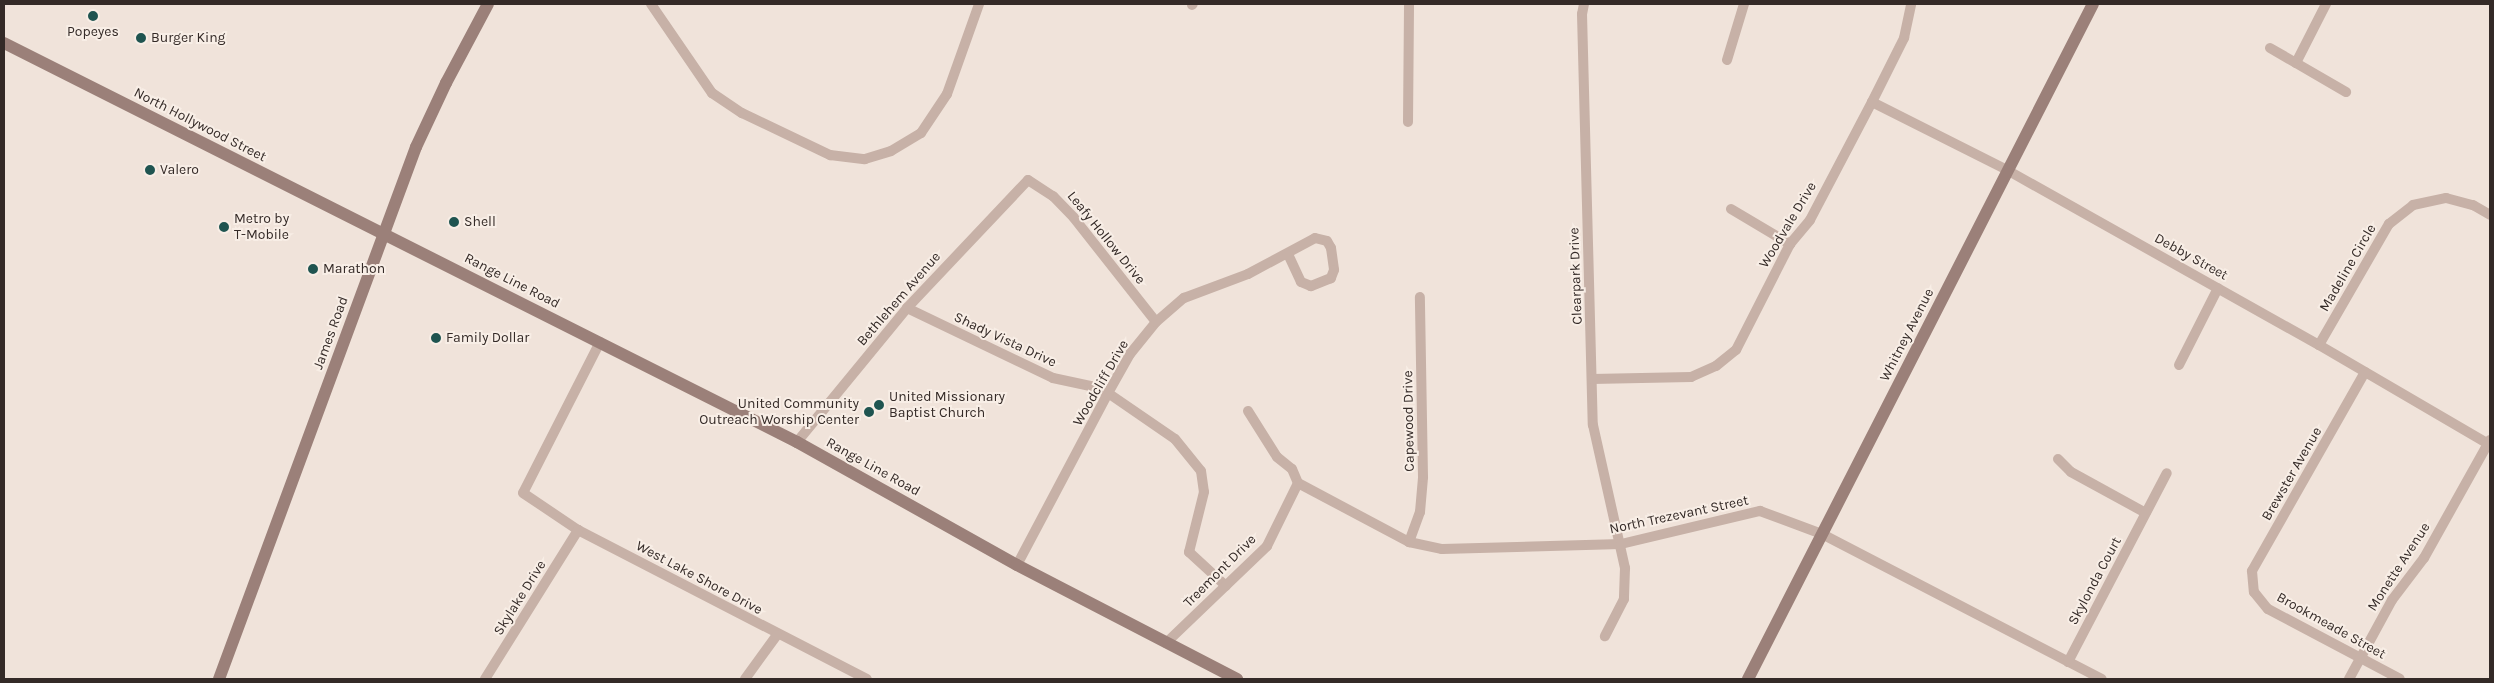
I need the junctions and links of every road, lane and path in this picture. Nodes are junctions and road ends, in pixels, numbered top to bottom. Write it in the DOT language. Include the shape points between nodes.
graph roads {
  1 [pos="488,4"];
  2 [pos="651,4"];
  3 [pos="979,4"];
  4 [pos="1409,4"];
  5 [pos="1584,4"];
  6 [pos="1744,4"];
  7 [pos="1911,4"];
  8 [pos="2093,4"];
  9 [pos="2326,4"];
  10 [pos="4,43"];
  11 [pos="2270,48"];
  12 [pos="1727,60"];
  13 [pos="2296,63"];
  14 [pos="2346,92"];
  15 [pos="1872,102"];
  16 [pos="1408,122"];
  17 [pos="2008,170"];
  18 [pos="1028,180"];
  19 [pos="1731,209"];
  20 [pos="2490,215"];
  21 [pos="384,234"];
  22 [pos="1790,244"];
  23 [pos="1288,254"];
  24 [pos="2218,288"];
  25 [pos="1420,297"];
  26 [pos="907,308"];
  27 [pos="1156,322"];
  28 [pos="600,342"];
  29 [pos="2319,345"];
  30 [pos="2179,365"];
  31 [pos="2365,372"];
  32 [pos="1592,379"];
  33 [pos="1108,393"];
  34 [pos="1248,411"];
  35 [pos="797,442"];
  36 [pos="2489,443"];
  37 [pos="2058,459"];
  38 [pos="2167,472"];
  39 [pos="1298,483"];
  40 [pos="2146,512"];
  41 [pos="578,530"];
  42 [pos="1822,534"];
  43 [pos="1409,542"];
  44 [pos="1621,544"];
  45 [pos="1017,565"];
  46 [pos="1226,586"];
  47 [pos="2254,592"];
  48 [pos="777,635"];
  49 [pos="1605,636"];
  50 [pos="1166,643"];
  51 [pos="2361,658"];
  52 [pos="2068,662"];
  53 [pos="219,679"];
  54 [pos="485,679"];
  55 [pos="745,679"];
  56 [pos="867,679"];
  57 [pos="1238,679"];
  58 [pos="1748,679"];
  59 [pos="2102,679"];
  60 [pos="2349,679"];
  61 [pos="2400,679"];
  1 -- 21 [label="main road, James Road" via="428,119"];
  2 -- 3 [label="street" via="712,93 742,113 830,154 865,159 890,151 921,133 947,94"];
  4 -- 16 [label="street"];
  5 -- 32 [label="street, Clearpark Drive"];
  6 -- 12 [label="street"];
  7 -- 15 [label="street, Woodvale Drive" via="1904,38"];
  8 -- 17 [label="main road, Whitney Avenue"];
  9 -- 13 [label="street"];
  10 -- 21 [label="main road, North Hollywood Street"];
  11 -- 13 [label="street"];
  13 -- 14 [label="street"];
  15 -- 17 [label="street, Debby Street"];
  15 -- 22 [label="street, Woodvale Drive" via="1810,220"];
  17 -- 24 [label="street, Debby Street"];
  17 -- 42 [label="main road, Whitney Avenue"];
  18 -- 26 [label="street, Bethlehem Avenue"];
  18 -- 27 [label="street, Leafy Hollow Drive" via="1053,196 1074,218"];
  19 -- 22 [label="street"];
  20 -- 29 [label="street, Madeline Circle" via="2473,205 2446,198 2414,205 2389,224"];
  21 -- 28 [label="main road, Range Line Road"];
  21 -- 53 [label="main road, James Road"];
  22 -- 32 [label="street, Woodvale Drive" via="1736,350 1716,366 1690,377"];
  23 -- 23 [label="street, Woodcliff Drive" via="1301,282 1311,286 1331,278 1334,270 1331,248 1326,241 1315,238"];
  23 -- 27 [label="street, Woodcliff Drive" via="1248,274 1184,298"];
  24 -- 29 [label="street, Debby Street"];
  24 -- 30 [label="street"];
  25 -- 43 [label="street, Capewood Drive" via="1423,477 1420,512"];
  26 -- 33 [label="street, Shady Vista Drive" via="1053,378"];
  26 -- 35 [label="street, Bethlehem Avenue"];
  27 -- 33 [label="street, Woodcliff Drive" via="1130,354"];
  28 -- 35 [label="main road, Range Line Road"];
  28 -- 41 [label="street, West Lake Shore Drive" via="523,493"];
  29 -- 31 [label="street, Debby Street"];
  31 -- 36 [label="street, Debby Street"];
  31 -- 47 [label="street, Brewster Avenue" via="2252,571"];
  32 -- 44 [label="street, Clearpark Drive" via="1594,425"];
  33 -- 45 [label="street, Woodcliff Drive"];
  33 -- 46 [label="street, Shady Vista Drive" via="1175,439 1201,470 1204,492 1189,552"];
  34 -- 39 [label="street" via="1276,457 1292,469"];
  35 -- 45 [label="main road, Range Line Road"];
  36 -- 51 [label="street, Monette Avenue" via="2424,558 2392,600"];
  37 -- 40 [label="street" via="2071,472"];
  38 -- 40 [label="street, Skylonda Court"];
  39 -- 43 [label="street, North Trezevant Street"];
  39 -- 46 [label="street, Treemont Drive" via="1267,546"];
  40 -- 52 [label="street, Skylonda Court"];
  41 -- 48 [label="street, West Lake Shore Drive"];
  41 -- 54 [label="street, Skylake Drive"];
  42 -- 44 [label="street, North Trezevant Street" via="1760,511"];
  42 -- 52 [label="street, North Trezevant Street"];
  42 -- 58 [label="main road, Whitney Avenue"];
  43 -- 44 [label="street, North Trezevant Street" via="1442,549"];
  44 -- 49 [label="street, Clearpark Drive" via="1625,568 1624,599"];
  45 -- 50 [label="main road, Range Line Road"];
  46 -- 50 [label="street, Treemont Drive"];
  47 -- 51 [label="street, Brookmeade Street" via="2268,609"];
  48 -- 55 [label="street"];
  48 -- 56 [label="street, West Lake Shore Drive"];
  50 -- 57 [label="main road, Range Line Road"];
  51 -- 60 [label="street, Monette Avenue"];
  51 -- 61 [label="street, Brookmeade Street"];
  52 -- 59 [label="street, North Trezevant Street"];
}
